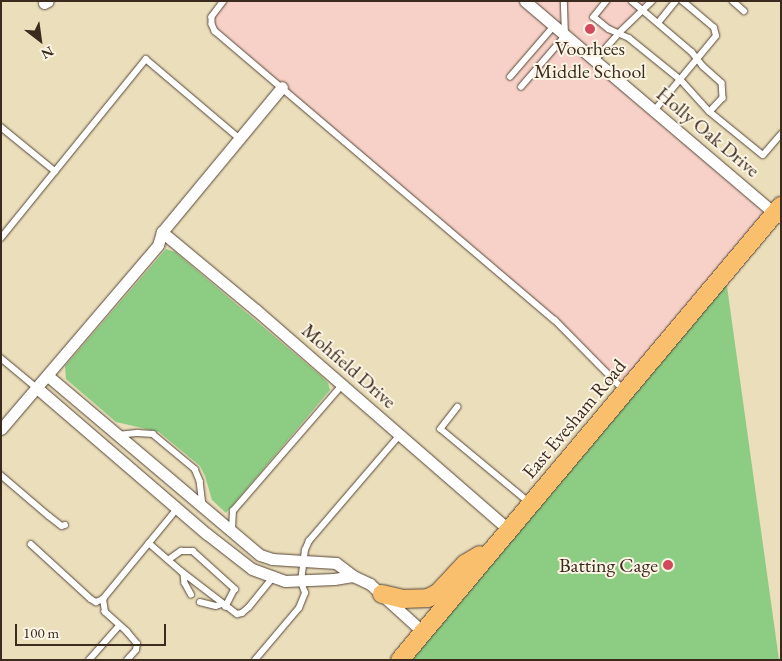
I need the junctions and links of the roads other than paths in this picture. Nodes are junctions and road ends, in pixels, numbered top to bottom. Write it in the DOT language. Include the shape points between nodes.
graph roads {
  1 [pos="224,1"];
  2 [pos="525,1"];
  3 [pos="564,1"];
  4 [pos="607,1"];
  5 [pos="632,1"];
  6 [pos="652,1"];
  7 [pos="676,1"];
  8 [pos="682,1"];
  9 [pos="732,1"];
  10 [pos="643,10"];
  11 [pos="744,11"];
  12 [pos="658,23"];
  13 [pos="554,26"];
  14 [pos="619,33"];
  15 [pos="565,36"];
  16 [pos="594,60"];
  17 [pos="698,60"];
  18 [pos="510,77"];
  19 [pos="681,80"];
  20 [pos="282,87"];
  21 [pos="521,87"];
  22 [pos="654,111"];
  23 [pos="710,112"];
  24 [pos="1,127"];
  25 [pos="781,134"];
  26 [pos="240,138"];
  27 [pos="55,171"];
  28 [pos="779,212"];
  29 [pos="162,232"];
  30 [pos="1,238"];
  31 [pos="1,358"];
  32 [pos="48,376"];
  33 [pos="342,385"];
  34 [pos="37,388"];
  35 [pos="625,390"];
  36 [pos="458,407"];
  37 [pos="1,429"];
  38 [pos="115,434"];
  39 [pos="400,436"];
  40 [pos="104,446"];
  41 [pos="1,475"];
  42 [pos="189,496"];
  43 [pos="531,503"];
  44 [pos="204,508"];
  45 [pos="178,509"];
  46 [pos="65,525"];
  47 [pos="509,530"];
  48 [pos="233,533"];
  49 [pos="149,543"];
  50 [pos="31,544"];
  51 [pos="496,546"];
  52 [pos="168,560"];
  53 [pos="304,562"];
  54 [pos="184,574"];
  55 [pos="353,576"];
  56 [pos="273,577"];
  57 [pos="301,582"];
  58 [pos="191,594"];
  59 [pos="382,594"];
  60 [pos="103,600"];
  61 [pos="200,602"];
  62 [pos="224,605"];
  63 [pos="119,626"];
  64 [pos="423,632"];
  65 [pos="90,660"];
  66 [pos="127,660"];
  67 [pos="255,660"];
  68 [pos="400,660"];
  1 -- 20 [label="lane" via="212,16 214,30"];
  2 -- 13 [label="street, Holly Oak Drive"];
  3 -- 15 [label="lane"];
  4 -- 14 [label="lane" via="594,17"];
  5 -- 10 [label="lane"];
  6 -- 10 [label="lane"];
  7 -- 12 [label="lane"];
  8 -- 17 [label="lane" via="716,31 716,38"];
  9 -- 11 [label="lane"];
  10 -- 12 [label="lane"];
  10 -- 14 [label="lane"];
  12 -- 17 [label="lane"];
  13 -- 15 [label="street, Holly Oak Drive"];
  13 -- 18 [label="lane"];
  14 -- 16 [label="lane"];
  14 -- 19 [label="lane"];
  15 -- 16 [label="street, Holly Oak Drive"];
  15 -- 21 [label="lane"];
  16 -- 22 [label="street, Holly Oak Drive"];
  17 -- 19 [label="lane"];
  17 -- 23 [label="lane" via="724,88 723,98"];
  19 -- 22 [label="lane"];
  19 -- 23 [label="lane"];
  20 -- 26 [label="street"];
  20 -- 35 [label="lane" via="555,320"];
  22 -- 28 [label="street, Holly Oak Drive"];
  23 -- 25 [label="lane" via="763,155"];
  24 -- 27 [label="lane"];
  26 -- 27 [label="lane" via="146,59"];
  26 -- 29 [label="street"];
  27 -- 30 [label="lane"];
  28 -- 35 [label="main road, East Evesham Road"];
  29 -- 32 [label="street" via="158,245"];
  29 -- 33 [label="street, Mohfield Drive"];
  31 -- 34 [label="lane"];
  32 -- 34 [label="street"];
  32 -- 38 [label="street"];
  33 -- 39 [label="street, Mohfield Drive"];
  33 -- 48 [label="lane" via="233,511"];
  34 -- 37 [label="street"];
  34 -- 40 [label="street"];
  35 -- 43 [label="main road, East Evesham Road"];
  36 -- 43 [label="lane" via="441,429"];
  38 -- 40 [label="street"];
  38 -- 42 [label="street"];
  38 -- 44 [label="lane" via="153,434 195,469"];
  39 -- 47 [label="street, Mohfield Drive"];
  39 -- 53 [label="lane" via="309,541"];
  40 -- 45 [label="street"];
  41 -- 46 [label="lane" via="49,516"];
  42 -- 44 [label="street"];
  42 -- 45 [label="street"];
  43 -- 47 [label="main road, East Evesham Road"];
  44 -- 48 [label="street"];
  45 -- 49 [label="lane"];
  45 -- 56 [label="street" via="252,569"];
  47 -- 51 [label="main road, East Evesham Road"];
  48 -- 53 [label="street" via="260,555"];
  49 -- 52 [label="lane"];
  49 -- 60 [label="lane"];
  50 -- 60 [label="lane" via="91,599 96,602"];
  51 -- 59 [label="main road" via="465,564 442,589 428,598 403,599"];
  51 -- 64 [label="main road, East Evesham Road"];
  52 -- 54 [label="lane"];
  52 -- 62 [label="lane" via="181,552 193,551 235,589"];
  53 -- 55 [label="street" via="336,564"];
  53 -- 57 [label="lane"];
  54 -- 58 [label="lane"];
  54 -- 62 [label="lane"];
  55 -- 57 [label="street"];
  55 -- 59 [label="street"];
  56 -- 57 [label="street"];
  56 -- 62 [label="lane" via="242,613 233,612"];
  57 -- 67 [label="lane" via="305,593 299,608"];
  59 -- 64 [label="street"];
  60 -- 63 [label="lane" via="105,612"];
  61 -- 62 [label="lane"];
  63 -- 65 [label="lane"];
  63 -- 66 [label="lane" via="136,644 136,650"];
  64 -- 68 [label="main road, East Evesham Road"];
}
